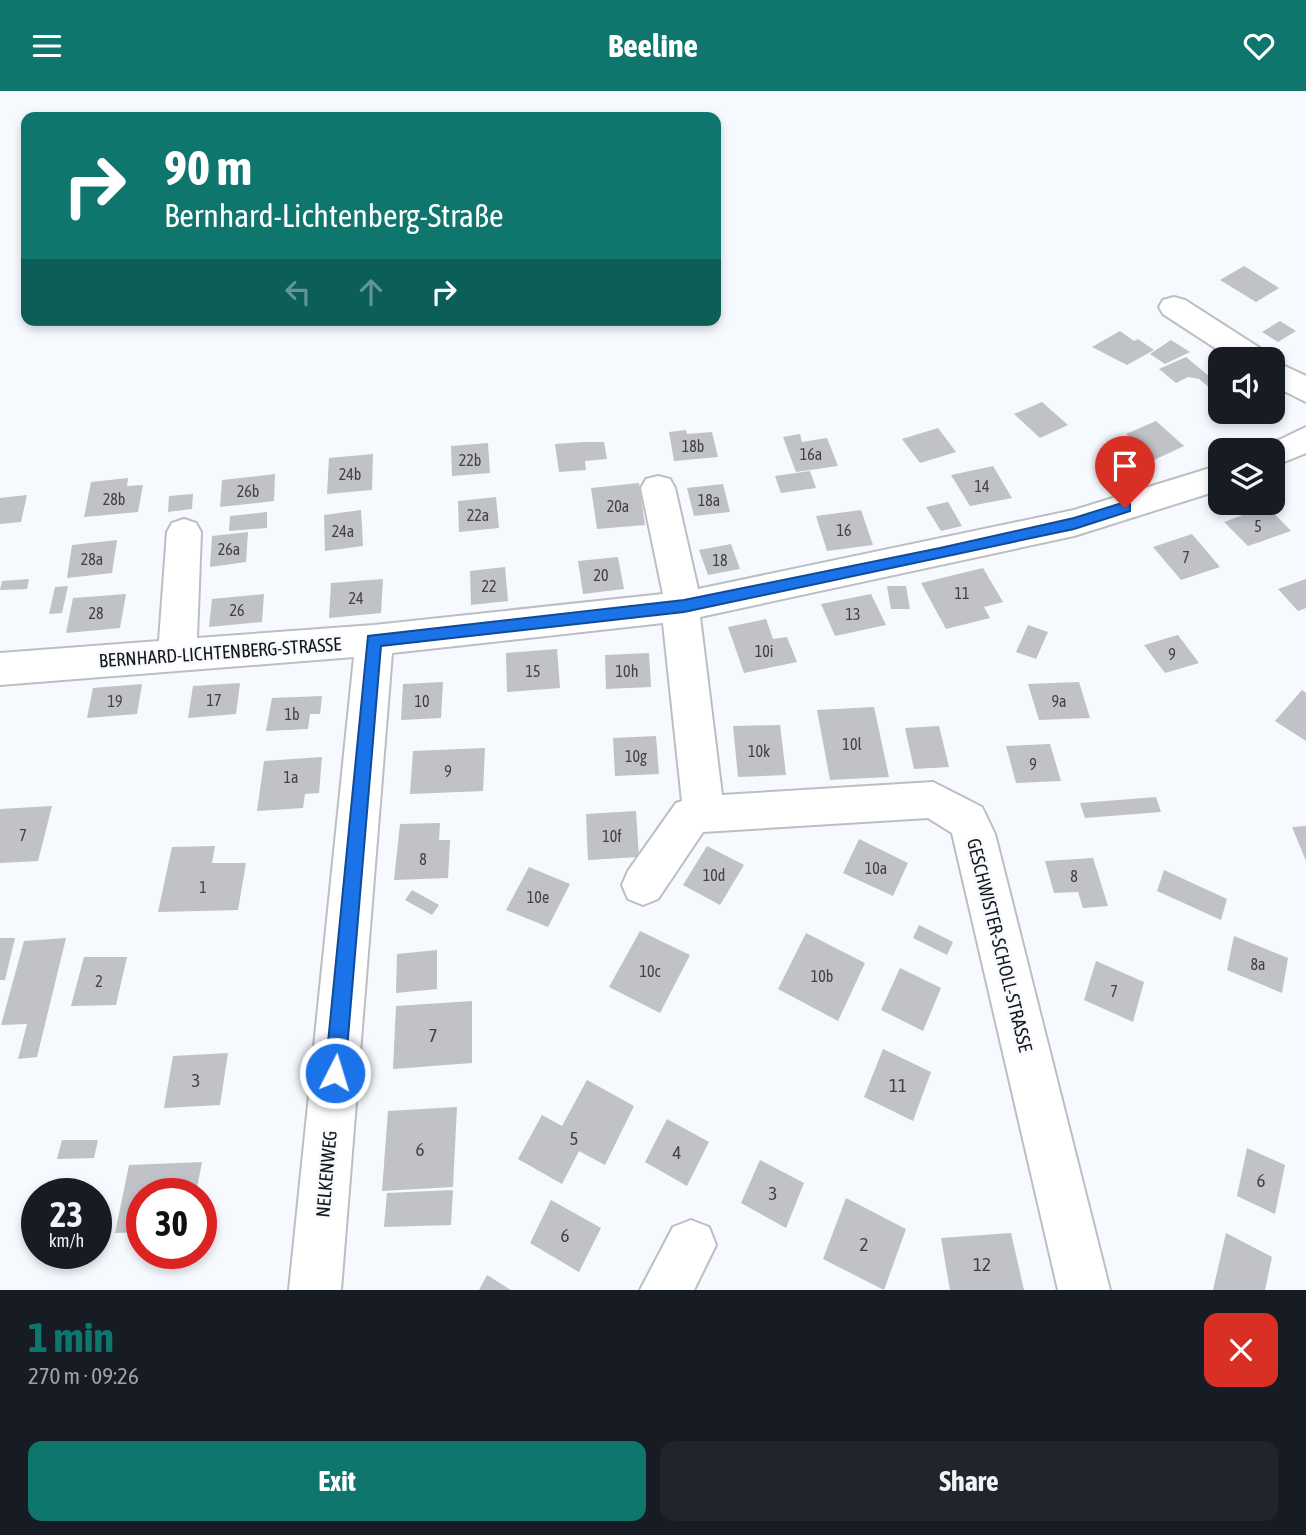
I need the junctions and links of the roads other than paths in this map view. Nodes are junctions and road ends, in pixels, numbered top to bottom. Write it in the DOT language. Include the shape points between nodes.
graph roads {
  1 [pos="1174,307"];
  2 [pos="1236,347"];
  3 [pos="1285,378"];
  4 [pos="1306,391"];
  5 [pos="1306,439"];
  6 [pos="1285,449"];
  7 [pos="1208,481"];
  8 [pos="658,488"];
  9 [pos="184,532"];
  10 [pos="682,606"];
  11 [pos="374,640"];
  12 [pos="177,655"];
  13 [pos="0,669"];
  14 [pos="704,814"];
  15 [pos="643,885"];
  16 [pos="691,1245"];
  17 [pos="316,1290"];
  18 [pos="666,1290"];
  19 [pos="1084,1290"];
  1 -- 2 [label="street"];
  3 -- 4 [label="street"];
  5 -- 6 [label="street"];
  7 -- 10 [label="street, BERNHARD-LICHTENBERG-STRASSE" via="1074,523"];
  8 -- 10 [label="street"];
  9 -- 12 [label="street"];
  10 -- 11 [label="street, BERNHARD-LICHTENBERG-STRASSE"];
  10 -- 14 [label="street"];
  11 -- 12 [label="street, BERNHARD-LICHTENBERG-STRASSE"];
  11 -- 17 [label="street, NELKENWEG"];
  12 -- 13 [label="street, BERNHARD-LICHTENBERG-STRASSE"];
  14 -- 15 [label="street" via="691,816"];
  14 -- 19 [label="street, GESCHWISTER-SCHOLL-STRASSE" via="933,800 967,820"];
  16 -- 18 [label="street"];
}
